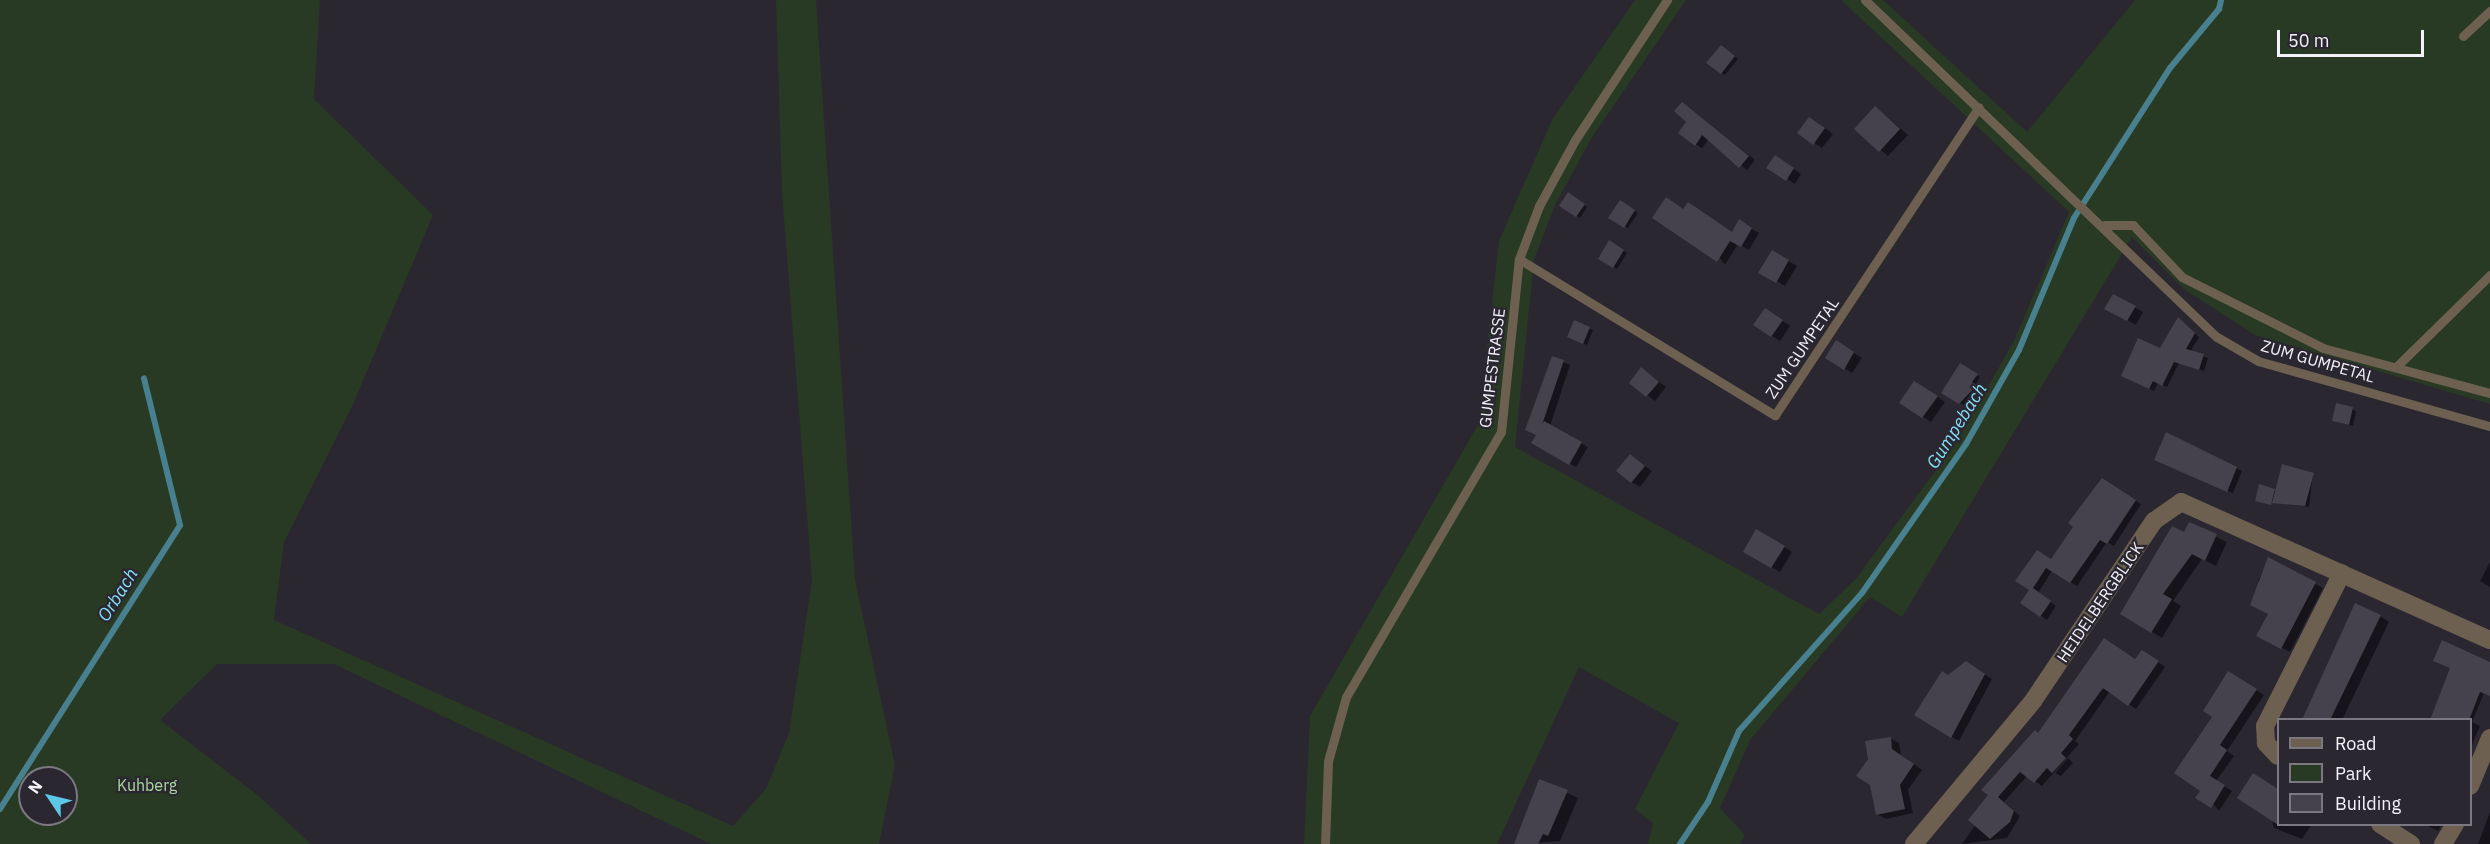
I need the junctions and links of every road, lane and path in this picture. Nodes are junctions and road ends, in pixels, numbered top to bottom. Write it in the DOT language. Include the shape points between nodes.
graph roads {
  1 [pos="1667,0"];
  2 [pos="1865,0"];
  3 [pos="2490,11"];
  4 [pos="2463,36"];
  5 [pos="1979,107"];
  6 [pos="2103,224"];
  7 [pos="1519,259"];
  8 [pos="2490,275"];
  9 [pos="2396,367"];
  10 [pos="2490,393"];
  11 [pos="2490,426"];
  12 [pos="2342,573"];
  13 [pos="2490,640"];
  14 [pos="2490,738"];
  15 [pos="2277,755"];
  16 [pos="2472,781"];
  17 [pos="2382,826"];
  18 [pos="2454,826"];
  19 [pos="1325,844"];
  20 [pos="1914,844"];
  21 [pos="2411,844"];
  22 [pos="2443,844"];
  1 -- 7 [label="lane, GUMPESTRASSE" via="1575,140 1539,206"];
  2 -- 5 [label="lane, ZUM GUMPETAL"];
  3 -- 4 [label="lane"];
  5 -- 6 [label="lane, ZUM GUMPETAL"];
  5 -- 7 [label="lane, ZUM GUMPETAL" via="1776,415"];
  6 -- 9 [label="lane" via="2133,225 2182,277 2201,289 2323,348"];
  6 -- 11 [label="lane, ZUM GUMPETAL" via="2217,337 2258,362"];
  7 -- 19 [label="lane, GUMPESTRASSE" via="1501,432 1346,697 1328,761"];
  8 -- 9 [label="lane"];
  9 -- 10 [label="lane"];
  12 -- 13 [label="street, HEIDELBERGBLICK"];
  12 -- 15 [label="street" via="2265,726 2266,743"];
  12 -- 20 [label="street, HEIDELBERGBLICK" via="2200,507 2181,502 2166,508 2033,701"];
  14 -- 16 [label="street"];
  17 -- 21 [label="street"];
  18 -- 22 [label="street"];
}
